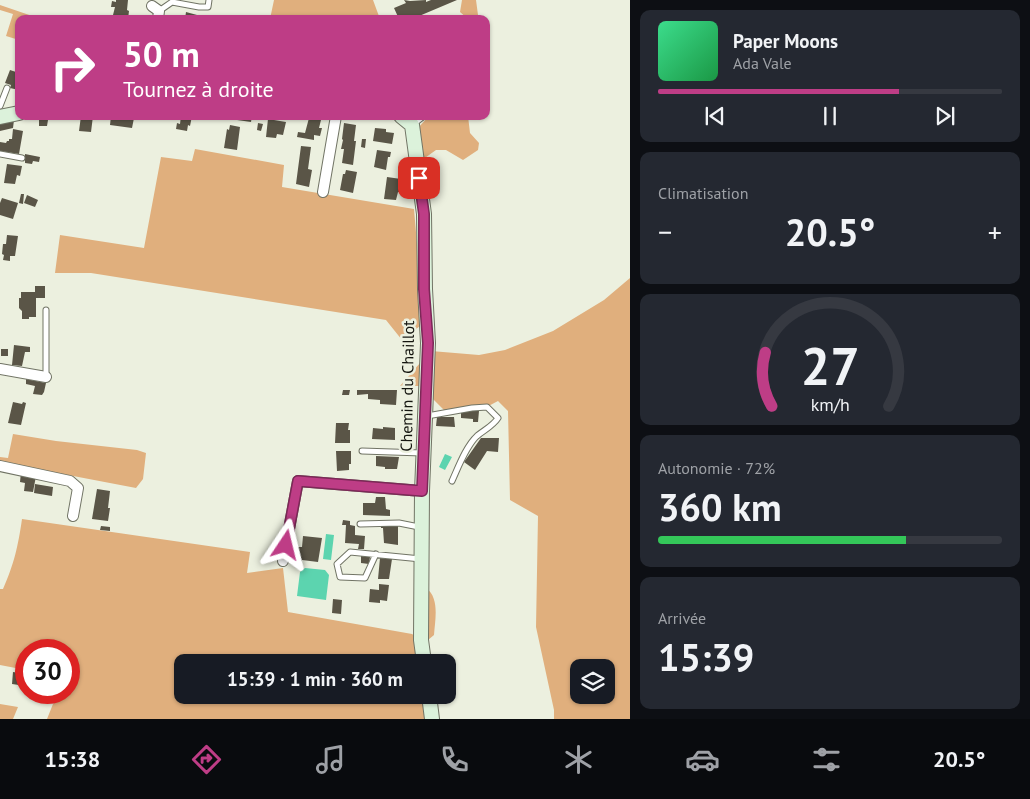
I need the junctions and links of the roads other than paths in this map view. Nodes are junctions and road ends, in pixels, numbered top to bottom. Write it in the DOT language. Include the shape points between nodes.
graph roads {
  1 [pos="209,0"];
  2 [pos="156,12"];
  3 [pos="7,88"];
  4 [pos="0,106"];
  5 [pos="15,115"];
  6 [pos="0,117"];
  7 [pos="335,120"];
  8 [pos="406,121"];
  9 [pos="0,154"];
  10 [pos="22,158"];
  11 [pos="323,192"];
  12 [pos="46,310"];
  13 [pos="0,369"];
  14 [pos="46,377"];
  15 [pos="424,416"];
  16 [pos="362,451"];
  17 [pos="423,453"];
  18 [pos="0,466"];
  19 [pos="452,481"];
  20 [pos="422,491"];
  21 [pos="73,516"];
  22 [pos="360,524"];
  23 [pos="422,528"];
  24 [pos="376,554"];
  25 [pos="421,560"];
  26 [pos="283,561"];
  27 [pos="423,654"];
  28 [pos="430,704"];
  29 [pos="432,719"];
  1 -- 2 [label="lane" via="208,7 172,2"];
  3 -- 4 [label="lane"];
  5 -- 6 [label="street"];
  7 -- 11 [label="street"];
  8 -- 15 [label="street, Chemin du Chaillot" via="424,214 428,343"];
  9 -- 10 [label="lane"];
  12 -- 14 [label="lane"];
  13 -- 14 [label="street"];
  15 -- 17 [label="street, Chemin du Chaillot"];
  15 -- 19 [label="lane" via="487,407 498,418 476,437"];
  16 -- 17 [label="lane"];
  17 -- 20 [label="street, Chemin du Chaillot"];
  18 -- 21 [label="street" via="70,481 78,488"];
  20 -- 23 [label="street, Chemin du Chaillot"];
  20 -- 26 [label="street" via="298,481"];
  22 -- 23 [label="lane" via="399,523"];
  23 -- 25 [label="street, Chemin du Chaillot"];
  24 -- 24 [label="lane" via="350,552 338,564 340,577 365,578"];
  24 -- 25 [label="lane"];
  25 -- 27 [label="street, Chemin du Chaillot"];
  28 -- 29 [label="street"];
}
